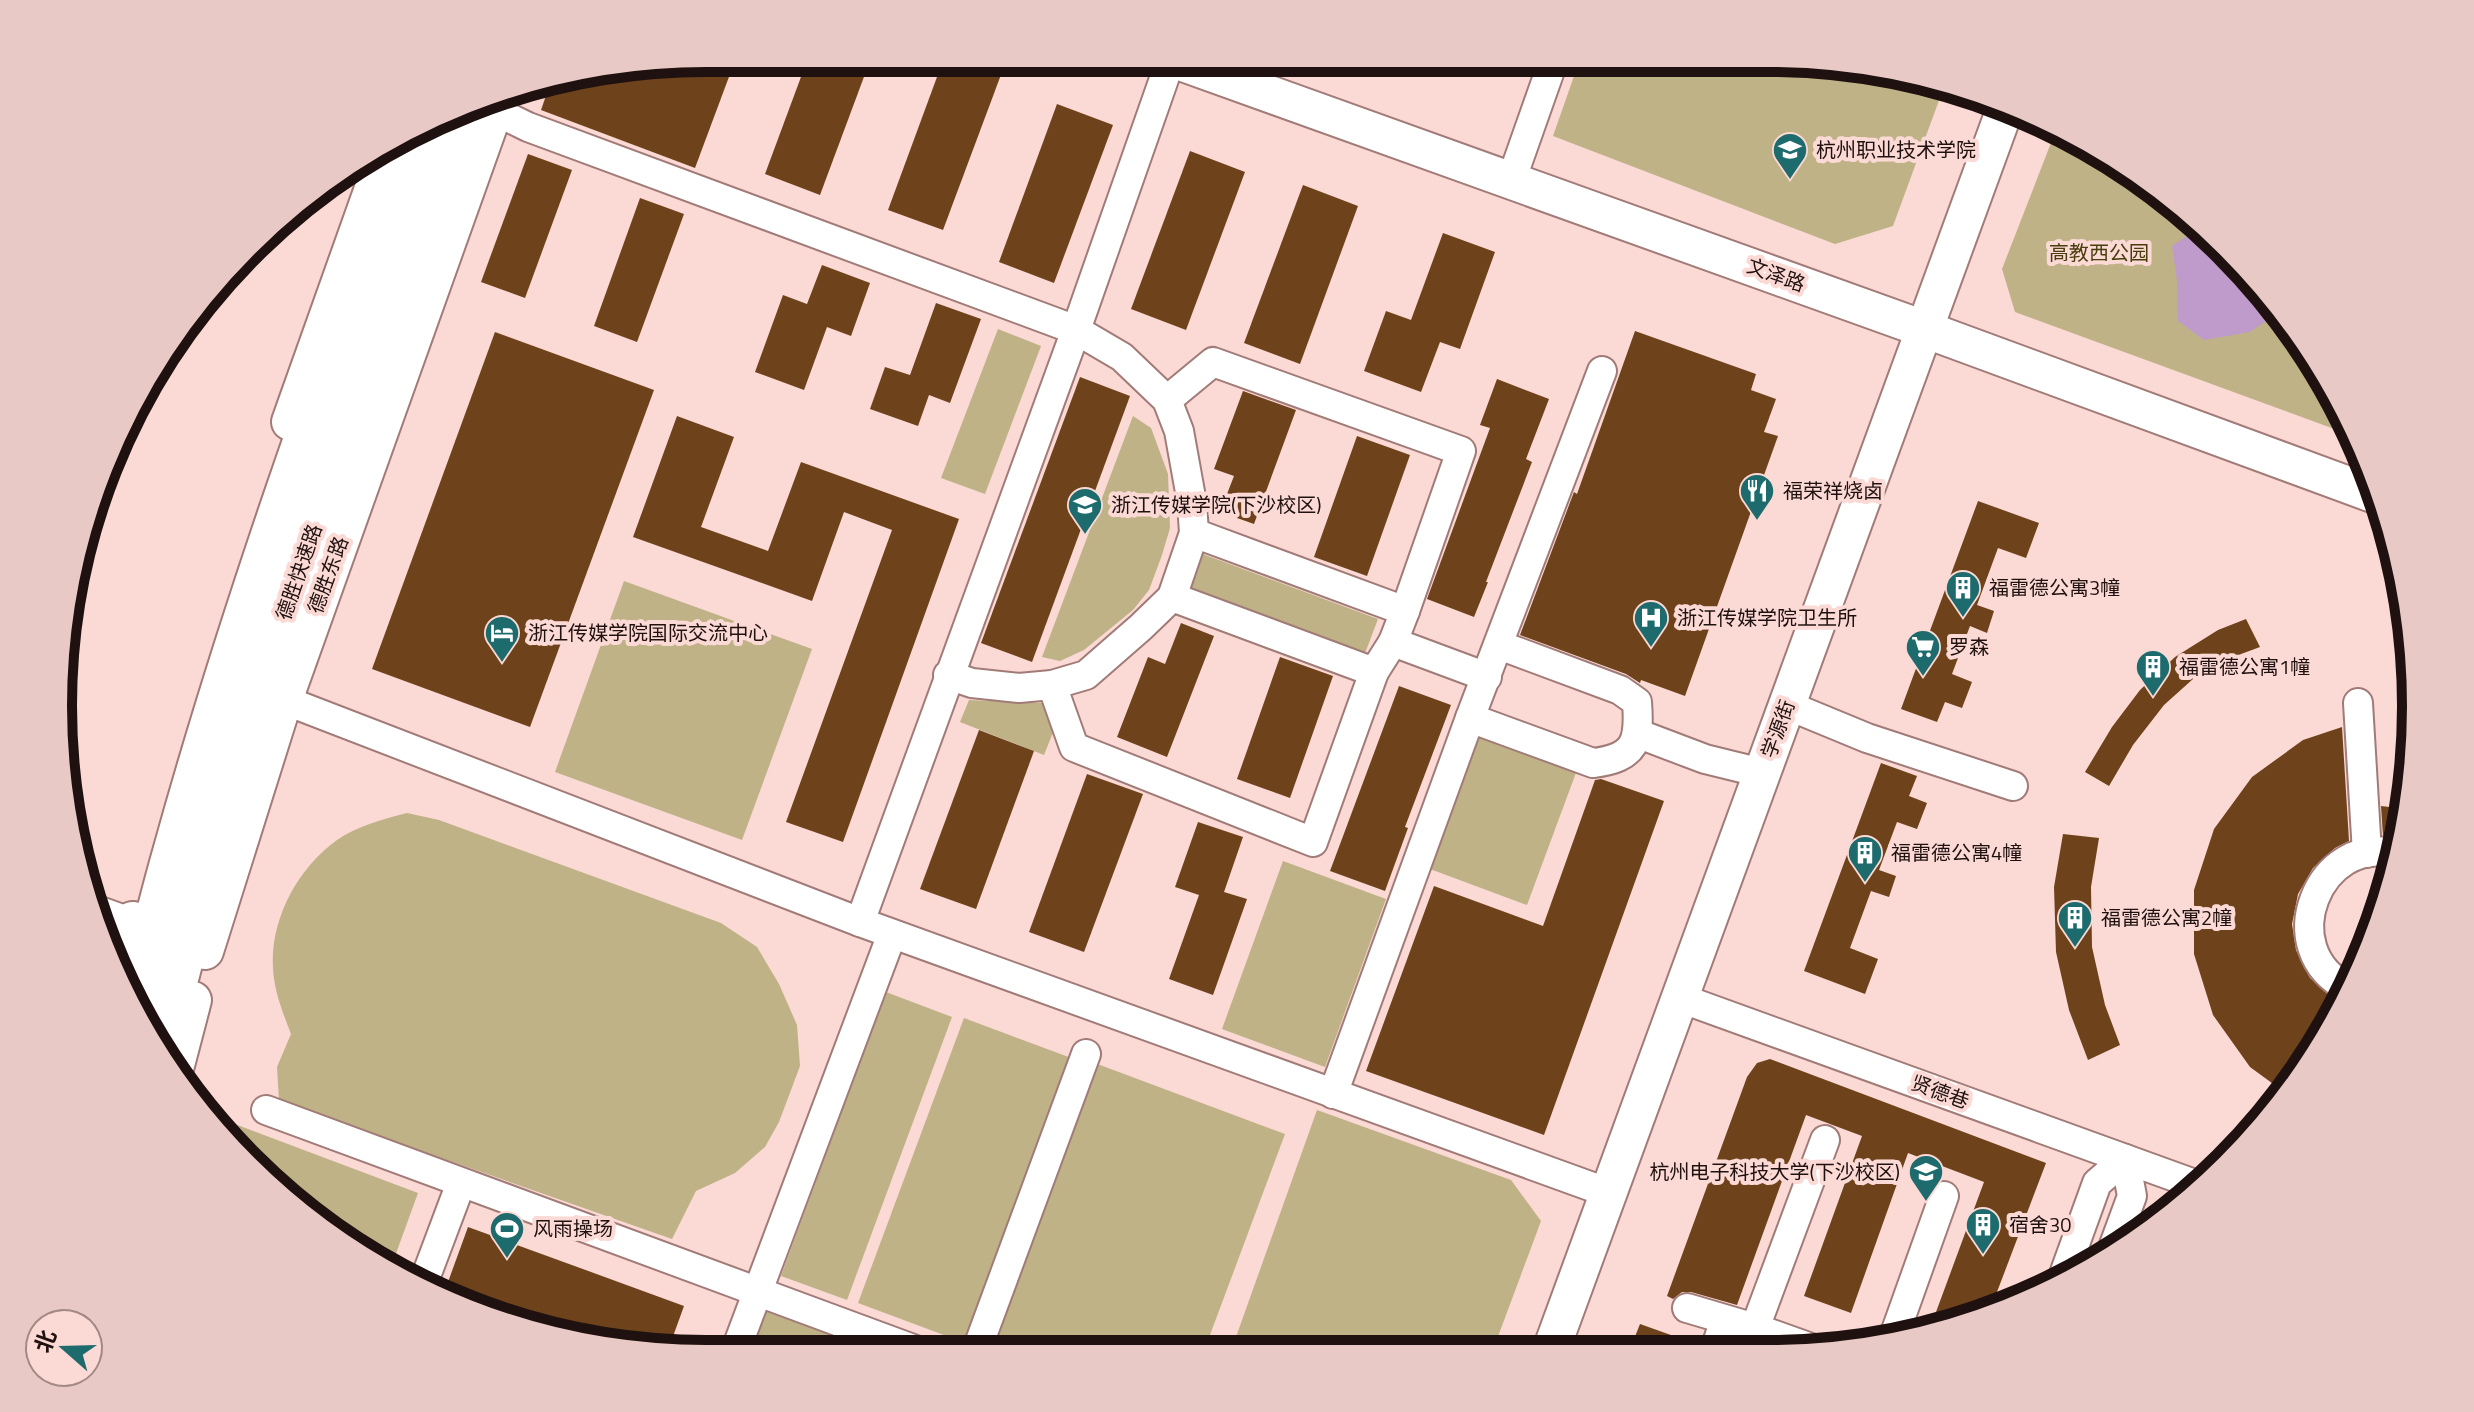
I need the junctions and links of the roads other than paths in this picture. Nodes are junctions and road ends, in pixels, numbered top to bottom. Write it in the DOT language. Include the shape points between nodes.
graph roads {
  1 [pos="1167,72"];
  2 [pos="1208,72"];
  3 [pos="1549,72"];
  4 [pos="494,109"];
  5 [pos="482,113"];
  6 [pos="483,113"];
  7 [pos="2003,117"];
  8 [pos="2023,125"];
  9 [pos="411,145"];
  10 [pos="383,161"];
  11 [pos="1511,181"];
  12 [pos="1076,330"];
  13 [pos="1935,333"];
  14 [pos="1602,371"];
  15 [pos="1167,400"];
  16 [pos="2364,491"];
  17 [pos="1194,533"];
  18 [pos="1172,597"];
  19 [pos="1405,611"];
  20 [pos="1393,642"];
  21 [pos="1499,645"];
  22 [pos="1374,672"];
  23 [pos="948,675"];
  24 [pos="1487,677"];
  25 [pos="1052,685"];
  26 [pos="284,700"];
  27 [pos="2358,703"];
  28 [pos="1796,709"];
  29 [pos="1470,718"];
  30 [pos="1639,734"];
  31 [pos="1762,773"];
  32 [pos="2013,786"];
  33 [pos="2367,853"];
  34 [pos="2384,854"];
  35 [pos="115,916"];
  36 [pos="860,922"];
  37 [pos="892,934"];
  38 [pos="117,941"];
  39 [pos="2338,983"];
  40 [pos="139,989"];
  41 [pos="1689,1001"];
  42 [pos="163,1032"];
  43 [pos="1086,1054"];
  44 [pos="178,1057"];
  45 [pos="1333,1094"];
  46 [pos="266,1110"];
  47 [pos="1825,1140"];
  48 [pos="2125,1159"];
  49 [pos="2188,1182"];
  50 [pos="461,1183"];
  51 [pos="1609,1193"];
  52 [pos="1944,1196"];
  53 [pos="2118,1234"];
  54 [pos="2068,1264"];
  55 [pos="426,1275"];
  56 [pos="758,1292"];
  57 [pos="1687,1308"];
  58 [pos="1725,1320"];
  59 [pos="1897,1327"];
  60 [pos="1755,1328"];
  61 [pos="740,1340"];
  62 [pos="888,1340"];
  63 [pos="980,1340"];
  64 [pos="1555,1340"];
  65 [pos="1576,1340"];
  66 [pos="1718,1340"];
  67 [pos="1787,1340"];
  1 -- 12 [label="street"];
  2 -- 11 [label="main road, 文泽路"];
  3 -- 11 [label="street"];
  4 -- 12 [label="street" via="528,127"];
  5 -- 42 [label="highway, 德胜快速路" via="374,349 282,621 206,868"];
  6 -- 26 [label="main road, 德胜东路"];
  7 -- 13 [label="main road, 学源街"];
  8 -- 13 [label="main road, 学源街"];
  9 -- 40 [label="highway, 德胜快速路" via="247,613 174,852"];
  10 -- 35 [label="main road"];
  11 -- 13 [label="main road, 文泽路"];
  12 -- 15 [label="street" via="1122,357"];
  12 -- 23 [label="street"];
  13 -- 16 [label="main road, 文泽路"];
  13 -- 28 [label="main road, 学源街"];
  14 -- 21 [label="street"];
  15 -- 17 [label="street" via="1179,431"];
  15 -- 19 [label="street" via="1213,362 1461,451"];
  17 -- 18 [label="street"];
  17 -- 19 [label="street"];
  18 -- 22 [label="street"];
  18 -- 25 [label="street" via="1086,675"];
  19 -- 20 [label="street"];
  20 -- 22 [label="street"];
  20 -- 24 [label="street"];
  21 -- 24 [label="street"];
  21 -- 30 [label="street" via="1620,690 1637,702"];
  22 -- 25 [label="street" via="1313,842 1074,747"];
  23 -- 25 [label="street" via="1019,688"];
  23 -- 36 [label="street"];
  24 -- 29 [label="street"];
  26 -- 36 [label="street"];
  26 -- 44 [label="main road, 德胜东路" via="212,924"];
  27 -- 33 [label="street"];
  28 -- 31 [label="main road, 学源街"];
  28 -- 32 [label="street"];
  28 -- 41 [label="main road, 学源街"];
  29 -- 30 [label="street" via="1593,763 1626,753"];
  29 -- 45 [label="street"];
  30 -- 31 [label="street"];
  31 -- 41 [label="main road, 学源街"];
  33 -- 34 [label="street"];
  33 -- 39 [label="street" via="2345,861 2327,876 2314,896 2309,918 2311,942 2321,964"];
  35 -- 38 [label="main road"];
  36 -- 37 [label="street"];
  37 -- 45 [label="street"];
  37 -- 56 [label="street"];
  41 -- 48 [label="street, 贤德巷"];
  41 -- 51 [label="main road, 学源街"];
  41 -- 65 [label="main road, 学源街"];
  43 -- 63 [label="street"];
  45 -- 51 [label="street"];
  46 -- 50 [label="street"];
  47 -- 60 [label="street"];
  48 -- 49 [label="street, 贤德巷"];
  48 -- 53 [label="street" via="2132,1196"];
  48 -- 54 [label="street" via="2097,1183"];
  50 -- 55 [label="street"];
  50 -- 56 [label="street"];
  51 -- 64 [label="main road, 学源街"];
  52 -- 59 [label="street"];
  56 -- 61 [label="street"];
  56 -- 62 [label="street"];
  57 -- 58 [label="street"];
  58 -- 60 [label="street"];
  58 -- 66 [label="street"];
  60 -- 67 [label="street"];
}
